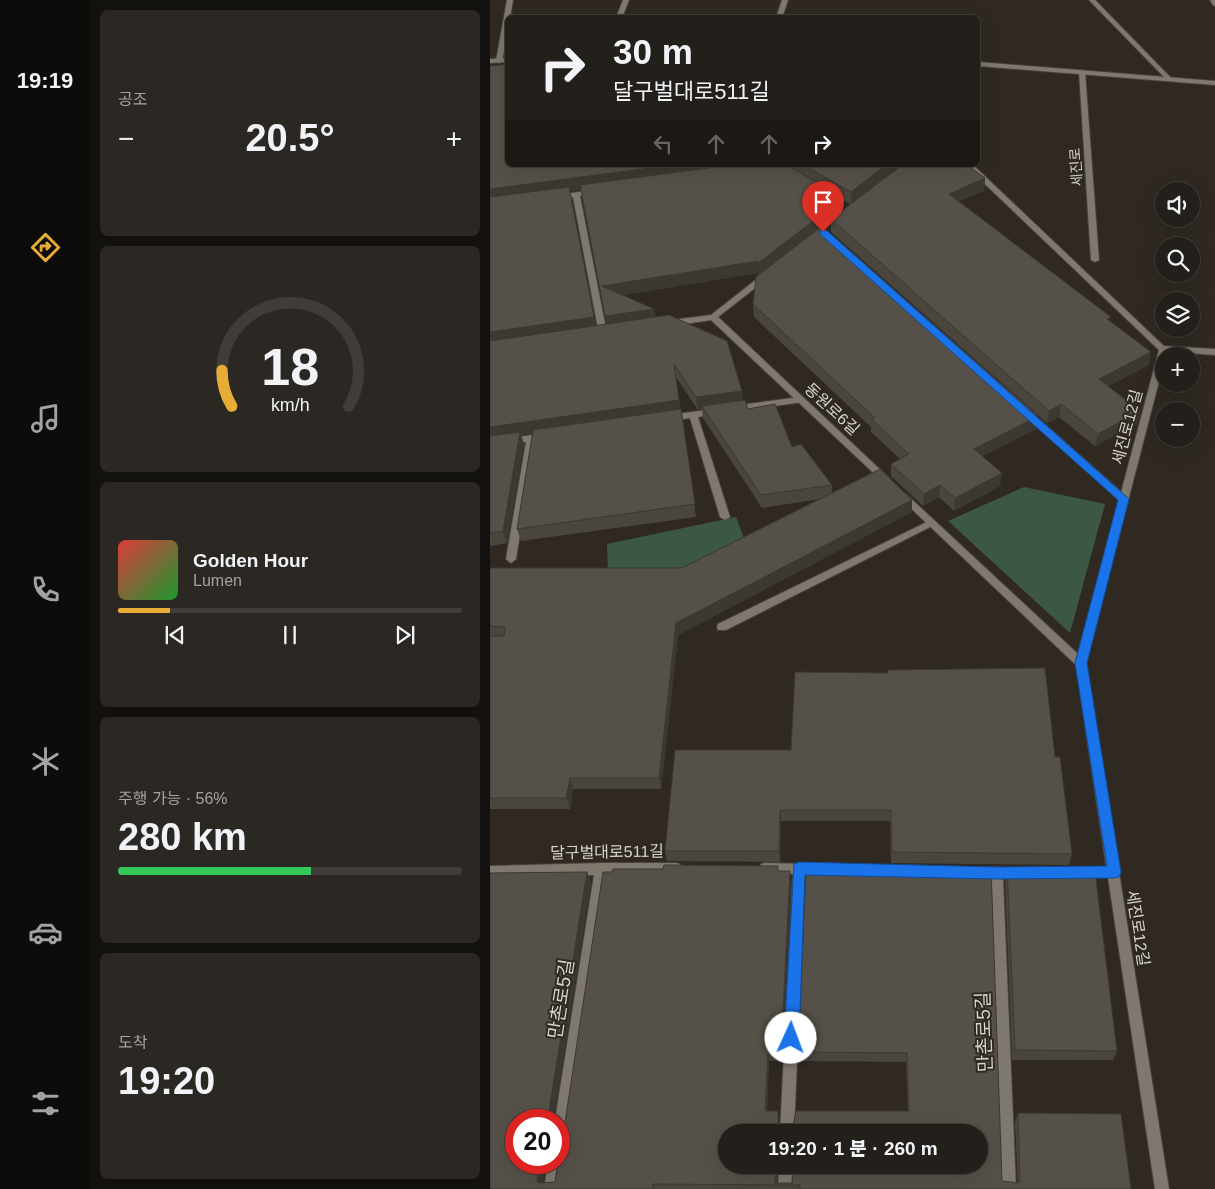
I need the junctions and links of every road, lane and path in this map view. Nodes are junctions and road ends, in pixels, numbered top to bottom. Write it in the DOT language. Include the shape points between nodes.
graph roads {
  1 [pos="510,0"];
  2 [pos="626,0"];
  3 [pos="784,0"];
  4 [pos="1092,0"];
  5 [pos="1213,0"];
  6 [pos="1215,4"];
  7 [pos="507,15"];
  8 [pos="620,15"];
  9 [pos="780,15"];
  10 [pos="505,27"];
  11 [pos="499,60"];
  12 [pos="505,60"];
  13 [pos="490,61"];
  14 [pos="980,64"];
  15 [pos="1082,72"];
  16 [pos="1170,80"];
  17 [pos="1215,83"];
  18 [pos="971,167"];
  19 [pos="605,190"];
  20 [pos="576,194"];
  21 [pos="547,198"];
  22 [pos="1095,260"];
  23 [pos="776,269"];
  24 [pos="713,317"];
  25 [pos="667,324"];
  26 [pos="612,332"];
  27 [pos="603,334"];
  28 [pos="594,335"];
  29 [pos="1161,347"];
  30 [pos="1200,351"];
  31 [pos="1215,352"];
  32 [pos="1155,380"];
  33 [pos="800,400"];
  34 [pos="1021,408"];
  35 [pos="693,415"];
  36 [pos="655,420"];
  37 [pos="559,434"];
  38 [pos="531,438"];
  39 [pos="490,444"];
  40 [pos="1124,499"];
  41 [pos="725,517"];
  42 [pos="931,523"];
  43 [pos="511,559"];
  44 [pos="722,628"];
  45 [pos="1081,663"];
  46 [pos="601,868"];
  47 [pos="690,868"];
  48 [pos="749,868"];
  49 [pos="799,868"];
  50 [pos="490,871"];
  51 [pos="918,871"];
  52 [pos="967,872"];
  53 [pos="1075,872"];
  54 [pos="1114,872"];
  55 [pos="997,873"];
  56 [pos="1026,873"];
  57 [pos="563,1109"];
  58 [pos="787,1124"];
  59 [pos="553,1174"];
  60 [pos="786,1174"];
  61 [pos="550,1189"];
  62 [pos="785,1189"];
  63 [pos="1009,1189"];
  64 [pos="1162,1189"];
  1 -- 7 [label="street"];
  2 -- 8 [label="street"];
  3 -- 9 [label="street"];
  4 -- 16 [label="street"];
  5 -- 6 [label="street"];
  10 -- 11 [label="street"];
  11 -- 12 [label="street"];
  11 -- 13 [label="street"];
  14 -- 15 [label="street"];
  15 -- 16 [label="street"];
  15 -- 22 [label="street, 세진로"];
  16 -- 17 [label="street"];
  18 -- 29 [label="street"];
  19 -- 20 [label="street"];
  20 -- 21 [label="street"];
  20 -- 27 [label="street"];
  23 -- 24 [label="street"];
  24 -- 25 [label="street"];
  24 -- 33 [label="street, 동원로6길"];
  26 -- 27 [label="street"];
  27 -- 28 [label="street"];
  30 -- 31 [label="street"];
  32 -- 40 [label="street, 세진로12길"];
  33 -- 35 [label="street"];
  33 -- 42 [label="street, 동원로6길"];
  34 -- 40 [label="street"];
  35 -- 36 [label="street"];
  35 -- 41 [label="street"];
  37 -- 38 [label="street"];
  38 -- 39 [label="street"];
  38 -- 43 [label="street"];
  40 -- 45 [label="street, 세진로12길"];
  42 -- 44 [label="street"];
  42 -- 45 [label="street, 동원로6길"];
  45 -- 54 [label="street, 세진로12길"];
  46 -- 47 [label="street, 달구벌대로511길"];
  46 -- 50 [label="street, 달구벌대로511길"];
  46 -- 57 [label="street, 만촌로5길"];
  48 -- 49 [label="street"];
  49 -- 51 [label="street"];
  49 -- 58 [label="street"];
  52 -- 55 [label="street"];
  53 -- 54 [label="street"];
  54 -- 64 [label="street, 세진로12길"];
  55 -- 56 [label="street"];
  55 -- 63 [label="street, 만촌로5길"];
  59 -- 61 [label="street"];
  60 -- 62 [label="street"];
}
